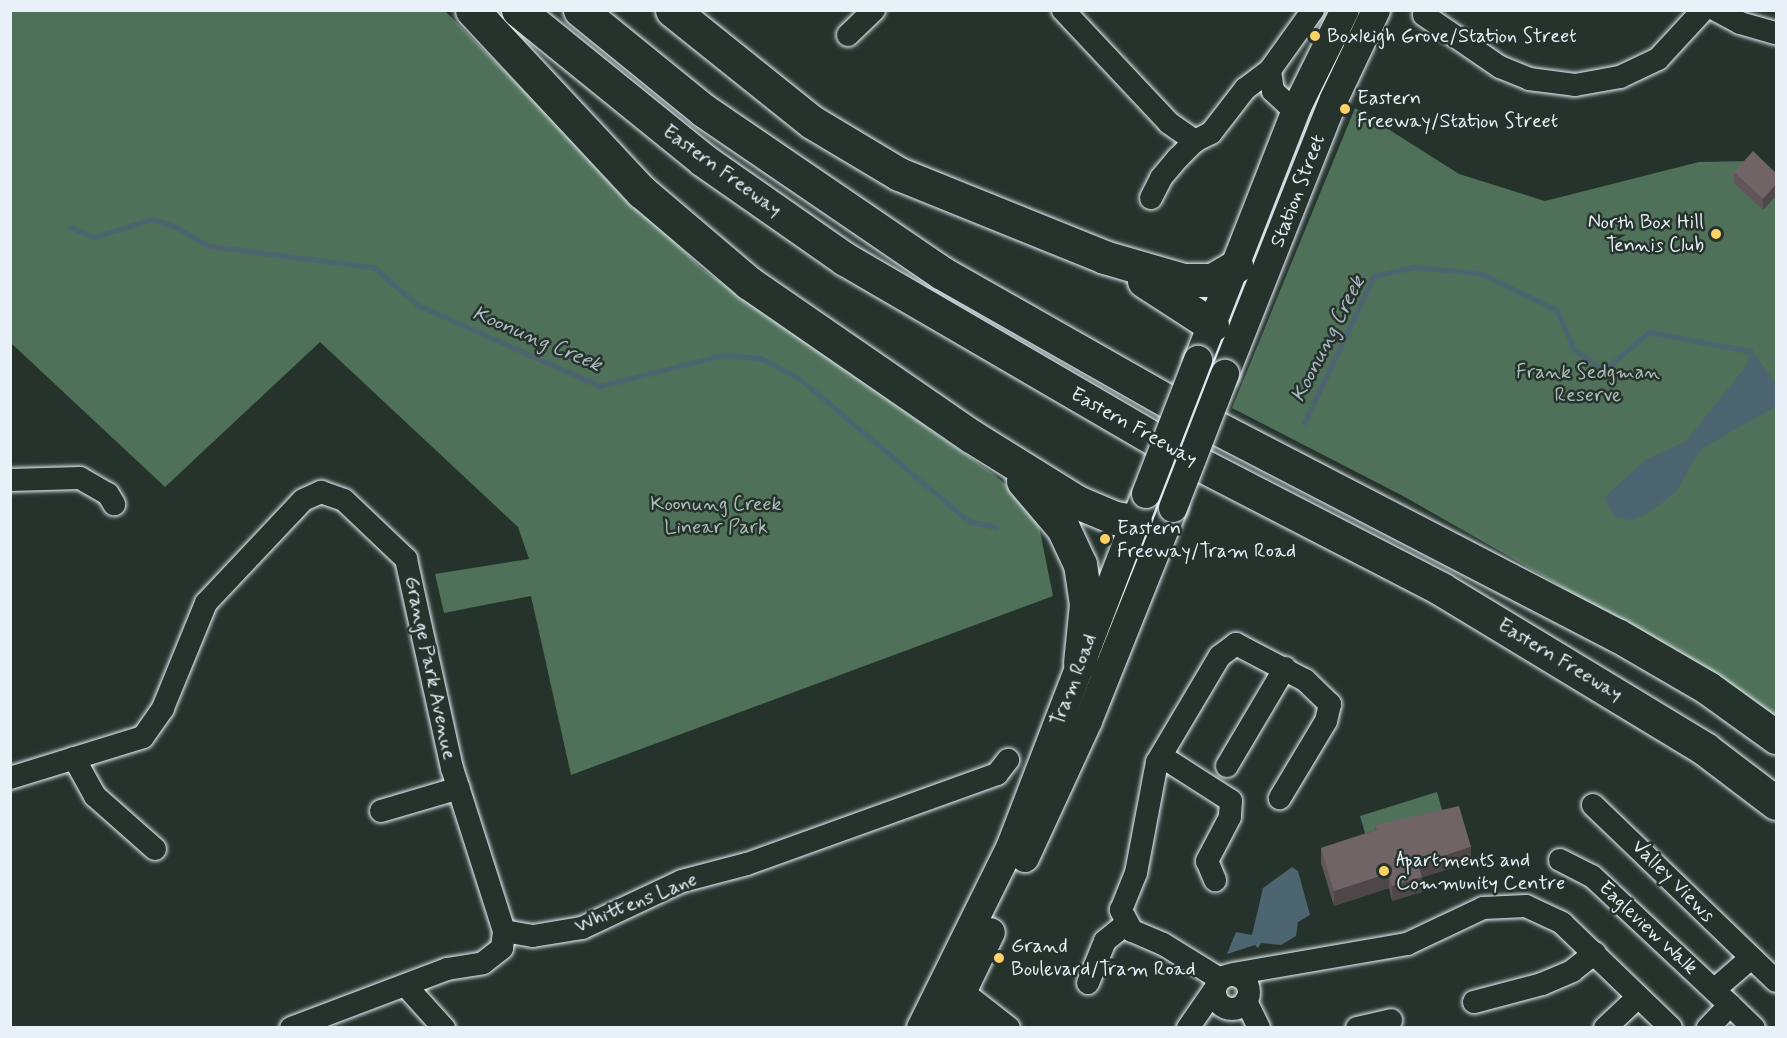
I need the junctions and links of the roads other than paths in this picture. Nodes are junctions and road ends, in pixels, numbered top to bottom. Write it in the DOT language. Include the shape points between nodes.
graph roads {
  1 [pos="472,10"];
  2 [pos="518,10"];
  3 [pos="580,10"];
  4 [pos="672,10"];
  5 [pos="874,10"];
  6 [pos="1063,10"];
  7 [pos="1313,10"];
  8 [pos="1703,10"];
  9 [pos="1716,10"];
  10 [pos="1424,15"];
  11 [pos="1364,18"];
  12 [pos="1776,33"];
  13 [pos="848,35"];
  14 [pos="1271,80"];
  15 [pos="1297,107"];
  16 [pos="1195,141"];
  17 [pos="1151,198"];
  18 [pos="1104,257"];
  19 [pos="1236,266"];
  20 [pos="1212,325"];
  21 [pos="1225,374"];
  22 [pos="971,436"];
  23 [pos="10,480"];
  24 [pos="114,504"];
  25 [pos="1140,507"];
  26 [pos="1173,508"];
  27 [pos="1080,663"];
  28 [pos="1285,668"];
  29 [pos="1776,737"];
  30 [pos="1161,756"];
  31 [pos="74,759"];
  32 [pos="1227,766"];
  33 [pos="1001,775"];
  34 [pos="10,778"];
  35 [pos="459,788"];
  36 [pos="1280,798"];
  37 [pos="1776,803"];
  38 [pos="1593,806"];
  39 [pos="381,811"];
  40 [pos="155,849"];
  41 [pos="1560,860"];
  42 [pos="1215,880"];
  43 [pos="1126,924"];
  44 [pos="504,931"];
  45 [pos="1595,953"];
  46 [pos="1751,958"];
  47 [pos="1291,966"];
  48 [pos="1223,981"];
  49 [pos="1776,981"];
  50 [pos="1088,983"];
  51 [pos="406,986"];
  52 [pos="1638,997"];
  53 [pos="1722,997"];
  54 [pos="1474,1002"];
  55 [pos="1239,1003"];
  56 [pos="951,1004"];
  57 [pos="1391,1020"];
  58 [pos="291,1028"];
  59 [pos="444,1028"];
  60 [pos="921,1028"];
  61 [pos="982,1028"];
  62 [pos="1009,1028"];
  63 [pos="1188,1028"];
  64 [pos="1200,1028"];
  65 [pos="1249,1028"];
  66 [pos="1259,1028"];
  67 [pos="1357,1028"];
  68 [pos="1605,1028"];
  69 [pos="1671,1028"];
  70 [pos="1708,1028"];
  71 [pos="1754,1028"];
  1 -- 22 [label="highway" via="642,192 699,243 749,283"];
  2 -- 37 [label="highway, Eastern Freeway" via="703,160 845,259 1180,454 1441,589 1705,748"];
  3 -- 29 [label="highway, Eastern Freeway" via="703,110 942,273 1192,415 1617,635 1708,688"];
  4 -- 18 [label="highway" via="804,116 854,149 960,201"];
  5 -- 13 [label="street"];
  6 -- 16 [label="street" via="1169,123"];
  7 -- 14 [label="street"];
  8 -- 10 [label="street" via="1658,59 1620,77 1575,85 1529,79 1500,67"];
  9 -- 12 [label="street" via="1740,23"];
  11 -- 15 [label="main road" via="1320,93"];
  11 -- 21 [label="main road, Station Street"];
  14 -- 15 [label="street" via="1288,105"];
  14 -- 16 [label="street" via="1245,89 1211,133"];
  15 -- 19 [label="main road, Station Street"];
  16 -- 17 [label="street" via="1161,178"];
  18 -- 19 [label="highway" via="1196,282 1212,280"];
  18 -- 20 [label="highway"];
  19 -- 20 [label="main road, Station Street"];
  20 -- 21 [label="main road" via="1226,352"];
  20 -- 25 [label="main road, Tram Road, bridge"];
  21 -- 26 [label="main road, Tram Road, bridge"];
  22 -- 25 [label="highway" via="1077,502 1115,518"];
  22 -- 27 [label="highway" via="1038,496 1072,543 1085,582 1086,625"];
  23 -- 24 [label="street" via="80,478 108,494"];
  25 -- 26 [label="main road"];
  25 -- 27 [label="main road, Tram Road"];
  26 -- 56 [label="main road, Tram Road" via="1088,721"];
  27 -- 56 [label="main road, Tram Road"];
  28 -- 30 [label="street" via="1245,647 1227,647"];
  28 -- 32 [label="street"];
  28 -- 36 [label="street" via="1318,690 1330,704 1330,712"];
  30 -- 42 [label="street" via="1231,801 1230,817 1207,861"];
  30 -- 43 [label="street" via="1153,775 1135,880 1121,910"];
  31 -- 34 [label="street, Grange Park Avenue"];
  31 -- 35 [label="street, Grange Park Avenue" via="144,737 163,708 206,603 303,500 321,492 344,500 406,559"];
  31 -- 40 [label="street" via="95,796"];
  33 -- 44 [label="street, Whittens Lane" via="747,864 682,881 582,928 533,936"];
  35 -- 39 [label="street"];
  35 -- 44 [label="street, Grange Park Avenue"];
  38 -- 46 [label="street, Valley Views"];
  41 -- 53 [label="street, Eagleview Walk" via="1592,876"];
  43 -- 48 [label="street"];
  43 -- 50 [label="street" via="1106,941"];
  44 -- 51 [label="street" via="501,948 483,963 447,969"];
  45 -- 47 [label="street" via="1550,915 1506,904 1483,908 1407,944"];
  45 -- 52 [label="street"];
  45 -- 54 [label="street" via="1550,981"];
  46 -- 49 [label="street, Valley Views"];
  46 -- 53 [label="street"];
  47 -- 48 [label="street"];
  47 -- 55 [label="street"];
  48 -- 55 [label="street" via="1218,1001"];
  48 -- 55 [label="street" via="1246,981"];
  48 -- 63 [label="street"];
  51 -- 58 [label="street"];
  51 -- 59 [label="street"];
  52 -- 68 [label="street"];
  52 -- 69 [label="street"];
  53 -- 70 [label="street"];
  53 -- 71 [label="street, Eagleview Walk"];
  55 -- 64 [label="street"];
  55 -- 65 [label="street"];
  55 -- 66 [label="street"];
  56 -- 60 [label="main road, Tram Road"];
  56 -- 61 [label="street"];
  56 -- 62 [label="street"];
  57 -- 67 [label="street"];
}
